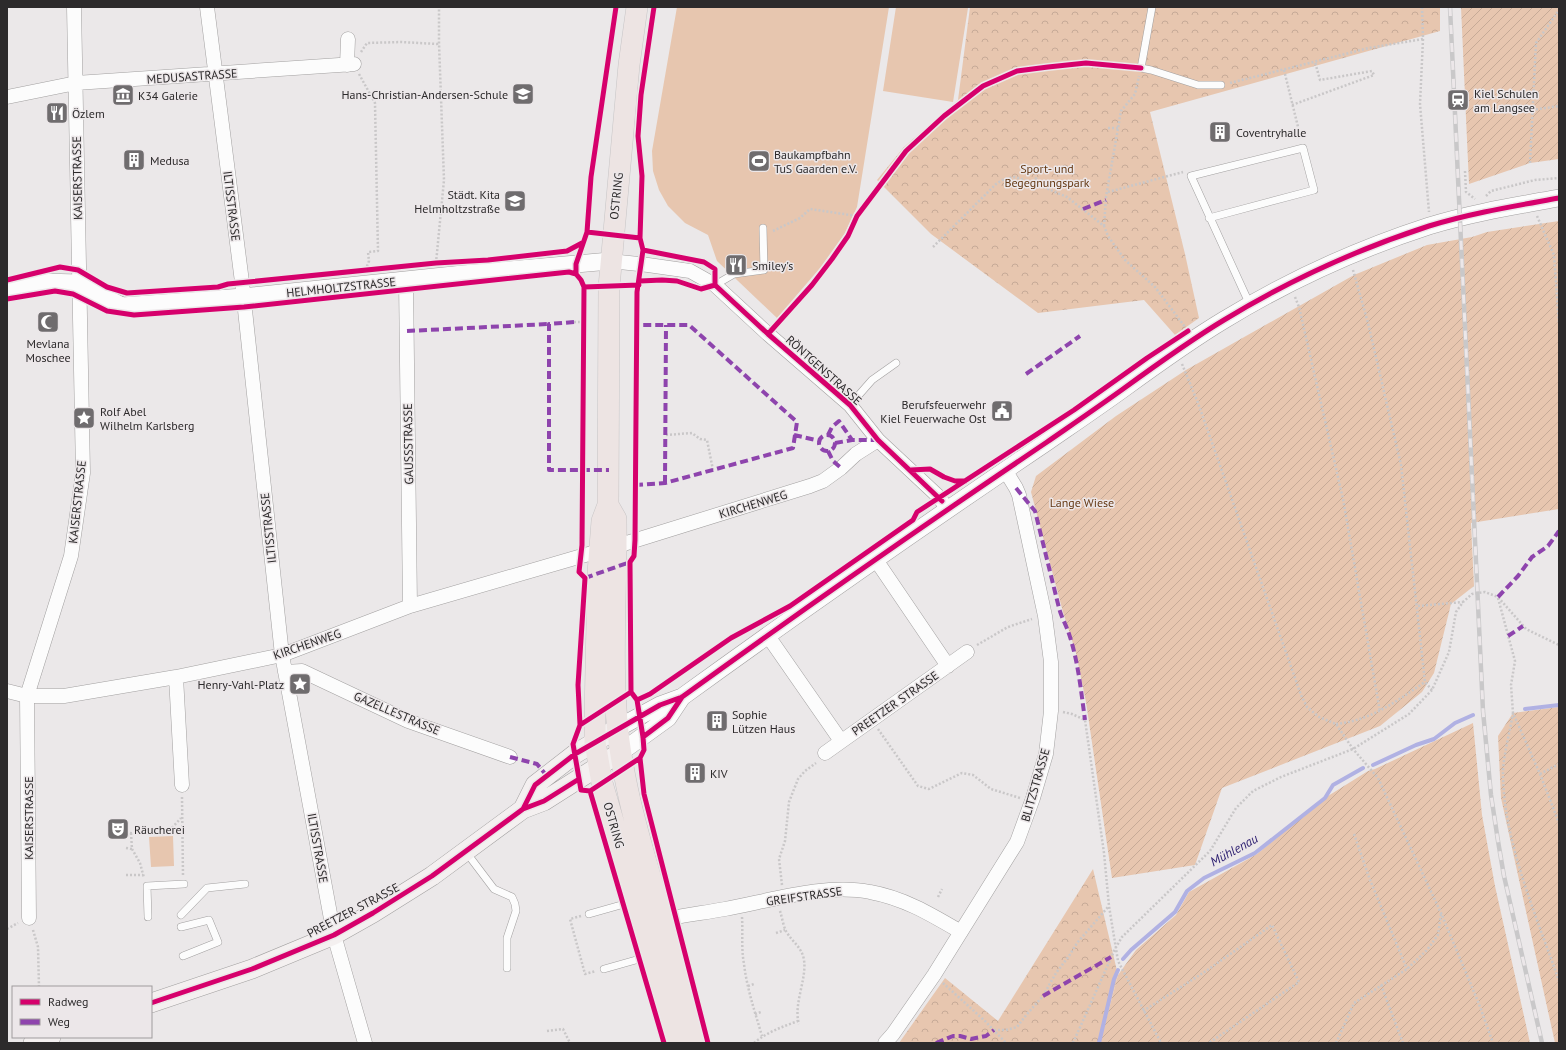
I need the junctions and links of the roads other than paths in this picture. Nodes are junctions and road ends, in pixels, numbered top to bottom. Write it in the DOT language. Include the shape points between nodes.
graph roads {
  1 [pos="74,7"];
  2 [pos="207,7"];
  3 [pos="637,7"];
  4 [pos="1152,7"];
  5 [pos="348,39"];
  6 [pos="214,74"];
  7 [pos="76,83"];
  8 [pos="1221,85"];
  9 [pos="7,97"];
  10 [pos="1559,198"];
  11 [pos="1209,218"];
  12 [pos="763,231"];
  13 [pos="610,261"];
  14 [pos="406,281"];
  15 [pos="78,283"];
  16 [pos="715,284"];
  17 [pos="7,289"];
  18 [pos="243,297"];
  19 [pos="1250,305"];
  20 [pos="896,363"];
  21 [pos="850,405"];
  22 [pos="878,440"];
  23 [pos="1005,470"];
  24 [pos="948,510"];
  25 [pos="608,548"];
  26 [pos="876,560"];
  27 [pos="410,606"];
  28 [pos="768,636"];
  29 [pos="967,652"];
  30 [pos="282,655"];
  31 [pos="948,666"];
  32 [pos="285,672"];
  33 [pos="176,677"];
  34 [pos="7,691"];
  35 [pos="27,696"];
  36 [pos="682,697"];
  37 [pos="618,728"];
  38 [pos="842,741"];
  39 [pos="595,742"];
  40 [pos="620,752"];
  41 [pos="825,754"];
  42 [pos="510,757"];
  43 [pos="598,767"];
  44 [pos="182,785"];
  45 [pos="523,809"];
  46 [pos="466,852"];
  47 [pos="184,884"];
  48 [pos="245,884"];
  49 [pos="636,901"];
  50 [pos="181,914"];
  51 [pos="589,914"];
  52 [pos="148,917"];
  53 [pos="28,918"];
  54 [pos="662,920"];
  55 [pos="181,927"];
  56 [pos="961,932"];
  57 [pos="334,935"];
  58 [pos="182,956"];
  59 [pos="652,956"];
  60 [pos="507,968"];
  61 [pos="604,969"];
  62 [pos="152,1003"];
  63 [pos="48,1038"];
  64 [pos="33,1043"];
  65 [pos="365,1043"];
  66 [pos="678,1043"];
  67 [pos="695,1043"];
  68 [pos="885,1043"];
  1 -- 7 [label="street, KAISERSTRASSE"];
  2 -- 6 [label="street, ILTISSTRASSE"];
  3 -- 13 [label="main road, OSTRING"];
  4 -- 8 [label="lane" via="1141,68 1198,85"];
  5 -- 6 [label="street, MEDUSASTRASSE" via="350,64"];
  6 -- 7 [label="street, MEDUSASTRASSE"];
  6 -- 18 [label="street, ILTISSTRASSE"];
  7 -- 9 [label="street, MEDUSASTRASSE"];
  7 -- 15 [label="street, KAISERSTRASSE"];
  10 -- 19 [label="street, PREETZER STRASSE" via="1430,226 1350,256"];
  11 -- 11 [label="lane" via="1191,176 1303,148 1314,190"];
  11 -- 19 [label="lane"];
  12 -- 16 [label="lane" via="764,270 734,274"];
  13 -- 14 [label="street, HELMHOLTZSTRASSE"];
  13 -- 16 [label="street, RÖNTGENSTRASSE" via="690,271"];
  13 -- 25 [label="main road, OSTRING" via="608,505 616,520"];
  14 -- 18 [label="street, HELMHOLTZSTRASSE"];
  14 -- 27 [label="street, GAUSSSTRASSE"];
  15 -- 17 [label="street" via="42,282"];
  15 -- 18 [label="street, HELMHOLTZSTRASSE" via="122,306"];
  15 -- 35 [label="street, KAISERSTRASSE" via="83,473 71,556"];
  16 -- 21 [label="street, RÖNTGENSTRASSE"];
  18 -- 30 [label="street, ILTISSTRASSE"];
  19 -- 23 [label="street, PREETZER STRASSE" via="1176,351"];
  20 -- 21 [label="lane" via="872,380"];
  21 -- 22 [label="street, RÖNTGENSTRASSE"];
  22 -- 24 [label="street, RÖNTGENSTRASSE" via="939,497"];
  22 -- 25 [label="street, KIRCHENWEG" via="823,481"];
  23 -- 24 [label="street, PREETZER STRASSE"];
  23 -- 56 [label="street, BLITZSTRASSE" via="1019,495 1045,616 1051,662 1051,711 1046,754 1018,842"];
  24 -- 26 [label="street, PREETZER STRASSE"];
  25 -- 27 [label="street, KIRCHENWEG"];
  25 -- 37 [label="main road, OSTRING"];
  25 -- 39 [label="main road, OSTRING" via="594,707"];
  26 -- 28 [label="street, PREETZER STRASSE"];
  26 -- 31 [label="street, PREETZER STRASSE"];
  27 -- 30 [label="street, KIRCHENWEG"];
  28 -- 36 [label="street, PREETZER STRASSE"];
  28 -- 38 [label="street, PREETZER STRASSE"];
  29 -- 31 [label="street, PREETZER STRASSE"];
  30 -- 32 [label="street, ILTISSTRASSE"];
  30 -- 33 [label="street, KIRCHENWEG"];
  31 -- 38 [label="street, PREETZER STRASSE"];
  32 -- 42 [label="street, GAZELLESTRASSE" via="302,671 408,721"];
  32 -- 57 [label="street, ILTISSTRASSE"];
  33 -- 35 [label="street, KIRCHENWEG" via="64,696"];
  33 -- 44 [label="street"];
  34 -- 35 [label="street, KIRCHENWEG"];
  35 -- 53 [label="street, KAISERSTRASSE"];
  36 -- 37 [label="street, PREETZER STRASSE" via="660,704"];
  36 -- 40 [label="street, PREETZER STRASSE" via="668,718"];
  37 -- 39 [label="main road, PREETZER STRASSE"];
  37 -- 40 [label="main road, OSTRING"];
  38 -- 41 [label="street, PREETZER STRASSE"];
  39 -- 43 [label="main road, OSTRING"];
  39 -- 45 [label="main road, PREETZER STRASSE" via="535,785"];
  40 -- 43 [label="main road, PREETZER STRASSE"];
  40 -- 54 [label="main road, OSTRING"];
  43 -- 45 [label="main road, PREETZER STRASSE" via="544,801"];
  43 -- 49 [label="main road, OSTRING"];
  45 -- 46 [label="main road, PREETZER STRASSE"];
  46 -- 57 [label="main road, PREETZER STRASSE" via="405,894"];
  46 -- 60 [label="lane" via="494,889 512,897 515,904 516,911 507,938"];
  47 -- 52 [label="lane" via="147,886"];
  48 -- 50 [label="lane" via="207,888"];
  49 -- 51 [label="lane"];
  49 -- 59 [label="main road, OSTRING"];
  54 -- 56 [label="street, GREIFSTRASSE" via="780,898 843,890 870,891 924,910"];
  54 -- 67 [label="main road, OSTRING"];
  55 -- 58 [label="lane" via="209,920 218,942"];
  56 -- 68 [label="street, BLITZSTRASSE" via="934,975"];
  57 -- 62 [label="main road, PREETZER STRASSE" via="252,969"];
  57 -- 65 [label="street, ILTISSTRASSE"];
  59 -- 61 [label="lane"];
  59 -- 66 [label="main road, OSTRING"];
  63 -- 64 [label="main road"];
}
